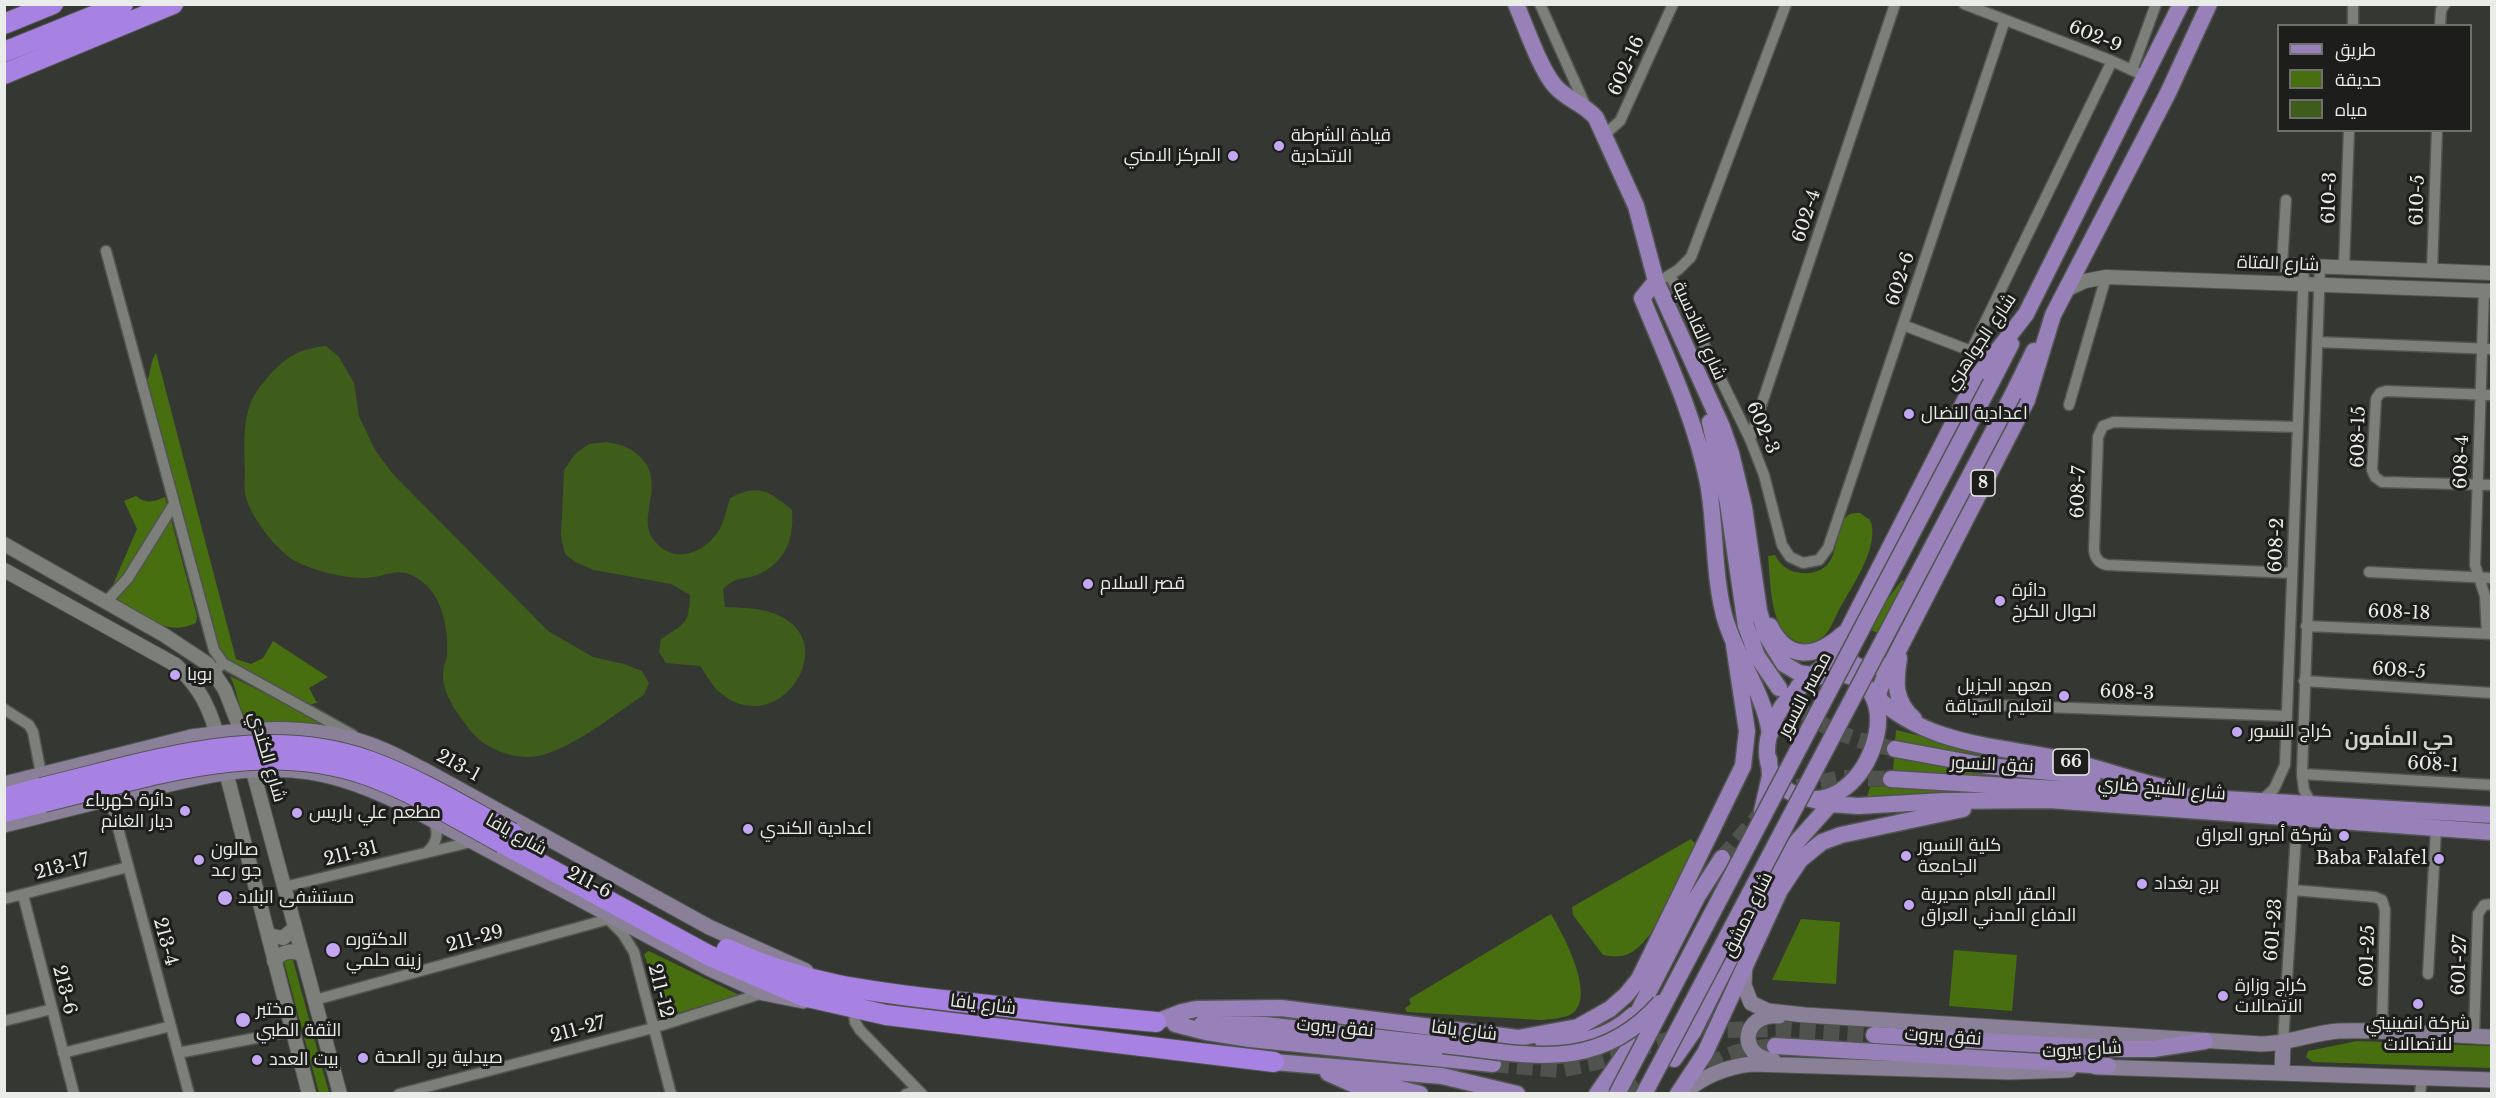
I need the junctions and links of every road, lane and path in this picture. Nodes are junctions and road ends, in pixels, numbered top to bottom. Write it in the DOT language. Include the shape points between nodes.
graph roads {
  1 [pos="53,4"];
  2 [pos="123,4"];
  3 [pos="173,4"];
  4 [pos="1516,4"];
  5 [pos="1672,4"];
  6 [pos="1786,4"];
  7 [pos="1895,4"];
  8 [pos="1964,4"];
  9 [pos="2157,4"];
  10 [pos="2181,4"];
  11 [pos="2209,4"];
  12 [pos="2354,4"];
  13 [pos="2445,4"];
  14 [pos="1543,6"];
  15 [pos="2005,20"];
  16 [pos="4,24"];
  17 [pos="2353,24"];
  18 [pos="2440,24"];
  19 [pos="4,52"];
  20 [pos="2112,61"];
  21 [pos="2139,73"];
  22 [pos="4,74"];
  23 [pos="1586,107"];
  24 [pos="2349,132"];
  25 [pos="2437,132"];
  26 [pos="1604,135"];
  27 [pos="2286,200"];
  28 [pos="105,251"];
  29 [pos="2282,265"];
  30 [pos="2304,266"];
  31 [pos="2320,267"];
  32 [pos="2344,267"];
  33 [pos="2432,271"];
  34 [pos="2492,273"];
  35 [pos="2106,277"];
  36 [pos="1663,278"];
  37 [pos="2304,283"];
  38 [pos="2319,284"];
  39 [pos="2066,290"];
  40 [pos="2488,291"];
  41 [pos="2026,314"];
  42 [pos="2053,315"];
  43 [pos="1903,325"];
  44 [pos="2317,342"];
  45 [pos="2487,349"];
  46 [pos="1698,377"];
  47 [pos="2486,395"];
  48 [pos="2069,405"];
  49 [pos="2298,427"];
  50 [pos="1750,439"];
  51 [pos="2478,484"];
  52 [pos="2492,485"];
  53 [pos="174,504"];
  54 [pos="4,544"];
  55 [pos="1828,548"];
  56 [pos="4,570"];
  57 [pos="2369,572"];
  58 [pos="2292,573"];
  59 [pos="2478,577"];
  60 [pos="2492,578"];
  61 [pos="78,586"];
  62 [pos="1758,597"];
  63 [pos="106,602"];
  64 [pos="68,605"];
  65 [pos="129,615"];
  66 [pos="2306,626"];
  67 [pos="1850,628"];
  68 [pos="2489,633"];
  69 [pos="119,634"];
  70 [pos="1734,645"];
  71 [pos="1902,646"];
  72 [pos="219,667"];
  73 [pos="1808,680"];
  74 [pos="2304,681"];
  75 [pos="1779,688"];
  76 [pos="2288,691"];
  77 [pos="2304,693"];
  78 [pos="2492,693"];
  79 [pos="1874,700"];
  80 [pos="1966,704"];
  81 [pos="4,709"];
  82 [pos="2287,716"];
  83 [pos="242,730"];
  84 [pos="1925,730"];
  85 [pos="217,733"];
  86 [pos="1770,734"];
  87 [pos="359,742"];
  88 [pos="1895,749"];
  89 [pos="1769,759"];
  90 [pos="253,770"];
  91 [pos="227,773"];
  92 [pos="2302,774"];
  93 [pos="1854,779"];
  94 [pos="1891,779"];
  95 [pos="2143,782"];
  96 [pos="4,784"];
  97 [pos="2492,785"];
  98 [pos="42,788"];
  99 [pos="2091,791"];
  100 [pos="1799,796"];
  101 [pos="2216,797"];
  102 [pos="4,798"];
  103 [pos="110,798"];
  104 [pos="2017,799"];
  105 [pos="2262,800"];
  106 [pos="2311,803"];
  107 [pos="1830,804"];
  108 [pos="1880,806"];
  109 [pos="4,812"];
  110 [pos="2492,815"];
  111 [pos="2298,819"];
  112 [pos="432,820"];
  113 [pos="4,825"];
  114 [pos="2436,829"];
  115 [pos="2492,832"];
  116 [pos="1803,834"];
  117 [pos="509,839"];
  118 [pos="471,842"];
  119 [pos="1822,842"];
  120 [pos="426,853"];
  121 [pos="1722,858"];
  122 [pos="1788,864"];
  123 [pos="128,867"];
  124 [pos="284,887"];
  125 [pos="2293,890"];
  126 [pos="1769,891"];
  127 [pos="22,895"];
  128 [pos="4,899"];
  129 [pos="2492,904"];
  130 [pos="596,908"];
  131 [pos="609,919"];
  132 [pos="295,928"];
  133 [pos="268,935"];
  134 [pos="302,955"];
  135 [pos="274,960"];
  136 [pos="1745,965"];
  137 [pos="2428,974"];
  138 [pos="1681,976"];
  139 [pos="860,990"];
  140 [pos="763,993"];
  141 [pos="315,1000"];
  142 [pos="847,1007"];
  143 [pos="52,1009"];
  144 [pos="1639,1009"];
  145 [pos="1805,1015"];
  146 [pos="4,1020"];
  147 [pos="1166,1023"];
  148 [pos="171,1026"];
  149 [pos="652,1028"];
  150 [pos="292,1031"];
  151 [pos="2382,1031"];
  152 [pos="1874,1035"];
  153 [pos="2474,1036"];
  154 [pos="2492,1037"];
  155 [pos="1518,1038"];
  156 [pos="2205,1041"];
  157 [pos="2283,1043"];
  158 [pos="1775,1046"];
  159 [pos="63,1053"];
  160 [pos="178,1053"];
  161 [pos="1674,1059"];
  162 [pos="1274,1062"];
  163 [pos="1493,1064"];
  164 [pos="1791,1064"];
  165 [pos="2108,1066"];
  166 [pos="1328,1072"];
  167 [pos="2282,1073"];
  168 [pos="2422,1077"];
  169 [pos="2492,1080"];
  170 [pos="920,1092"];
  171 [pos="74,1094"];
  172 [pos="189,1094"];
  173 [pos="309,1094"];
  174 [pos="340,1094"];
  175 [pos="399,1094"];
  176 [pos="671,1094"];
  177 [pos="906,1094"];
  178 [pos="1375,1094"];
  179 [pos="1419,1094"];
  180 [pos="1517,1094"];
  181 [pos="1597,1094"];
  182 [pos="1617,1094"];
  183 [pos="1644,1094"];
  184 [pos="1680,1094"];
  185 [pos="2420,1094"];
  1 -- 16 [label="highway"];
  2 -- 19 [label="highway"];
  3 -- 22 [label="highway"];
  4 -- 23 [label="main road, شارع القادسية" via="1550,80 1566,96"];
  5 -- 26 [label="street, 602-16" via="1620,121"];
  6 -- 36 [label="street" via="1691,257"];
  7 -- 50 [label="street, 602-4"];
  8 -- 15 [label="street, 602-9"];
  9 -- 21 [label="street"];
  10 -- 21 [label="main road, شارع الجواهري"];
  11 -- 39 [label="main road, 8" via="2168,93"];
  12 -- 17 [label="street"];
  13 -- 18 [label="street"];
  14 -- 23 [label="street"];
  15 -- 20 [label="street, 602-9"];
  15 -- 43 [label="street, 602-6"];
  20 -- 21 [label="street, 602-9"];
  20 -- 43 [label="street" via="1972,350"];
  21 -- 41 [label="main road, شارع الجواهري"];
  23 -- 26 [label="main road, شارع القادسية"];
  24 -- 32 [label="street, 610-3"];
  25 -- 33 [label="street, 610-5"];
  26 -- 36 [label="main road, شارع القادسية"];
  27 -- 29 [label="street"];
  28 -- 53 [label="street"];
  29 -- 30 [label="street, شارع الفتاة"];
  30 -- 31 [label="street, شارع الفتاة"];
  30 -- 37 [label="street, 608-2"];
  31 -- 32 [label="street, شارع الفتاة"];
  31 -- 38 [label="street, 608-2"];
  32 -- 33 [label="street, شارع الفتاة"];
  33 -- 34 [label="street, شارع الفتاة"];
  35 -- 37 [label="street, شارع الفتاة"];
  35 -- 39 [label="street, شارع الفتاة"];
  35 -- 48 [label="street"];
  36 -- 46 [label="main road, شارع القادسية"];
  36 -- 50 [label="street, 602-3"];
  36 -- 70 [label="main road" via="1642,298 1688,409 1703,460 1719,591"];
  37 -- 38 [label="street, شارع الفتاة"];
  37 -- 49 [label="street, 608-2"];
  38 -- 40 [label="street, شارع الفتاة"];
  38 -- 44 [label="street, 608-2"];
  39 -- 42 [label="main road, 8"];
  40 -- 45 [label="street, 608-4"];
  41 -- 67 [label="main road, شارع الجواهري" via="1977,377"];
  41 -- 138 [label="main road, مجسر النسور, bridge"];
  42 -- 71 [label="main road, 8" via="2027,400"];
  42 -- 183 [label="main road, bridge"];
  43 -- 55 [label="street, 602-6"];
  44 -- 45 [label="street"];
  44 -- 66 [label="street, 608-2"];
  45 -- 47 [label="street, 608-4"];
  46 -- 62 [label="main road, شارع القادسية" via="1731,453"];
  46 -- 75 [label="main road" via="1723,472 1746,626 1757,656"];
  47 -- 51 [label="street, 608-4"];
  47 -- 51 [label="street, 608-15" via="2386,391 2376,399 2372,470 2375,477 2382,482"];
  49 -- 58 [label="street, 608-2"];
  49 -- 58 [label="street, 608-7" via="2110,422 2098,433 2094,550 2101,563"];
  50 -- 55 [label="street, 602-3" via="1782,545 1790,557 1812,563"];
  51 -- 52 [label="street, 608-15"];
  51 -- 59 [label="street, 608-4"];
  53 -- 63 [label="street" via="139,563"];
  53 -- 72 [label="street"];
  54 -- 61 [label="street, شارع الكندي"];
  56 -- 64 [label="street"];
  57 -- 59 [label="street"];
  58 -- 76 [label="street, 608-2"];
  59 -- 60 [label="street"];
  59 -- 68 [label="street, 608-4" via="2485,596"];
  61 -- 63 [label="street, شارع الكندي"];
  61 -- 64 [label="street"];
  62 -- 67 [label="main road" via="1777,639 1787,648 1812,653 1826,648"];
  62 -- 73 [label="main road, شارع القادسية" via="1764,629 1778,658"];
  63 -- 65 [label="street, شارع الكندي"];
  64 -- 69 [label="street"];
  65 -- 69 [label="street"];
  65 -- 72 [label="street, شارع الكندي"];
  66 -- 68 [label="street, 608-18"];
  66 -- 74 [label="street, 608-2"];
  67 -- 71 [label="main road" via="1845,654 1855,666 1864,669 1883,664"];
  67 -- 73 [label="main road, شارع الجواهري" via="1828,664"];
  69 -- 85 [label="street" via="176,665 195,684"];
  70 -- 86 [label="main road" via="1761,699"];
  70 -- 155 [label="main road, شارع يافا" via="1748,731 1743,766 1650,961 1626,996 1595,1019 1560,1032"];
  71 -- 79 [label="main road, 8"];
  71 -- 84 [label="main road" via="1897,695 1909,715"];
  72 -- 83 [label="street, شارع الكندي"];
  72 -- 87 [label="street" via="352,734"];
  73 -- 79 [label="main road" via="1832,673 1847,675"];
  73 -- 86 [label="main road" via="1778,711"];
  74 -- 77 [label="street, 608-2"];
  74 -- 78 [label="street, 608-5"];
  76 -- 77 [label="street"];
  76 -- 82 [label="street, 608-2"];
  77 -- 92 [label="street, 608-2"];
  79 -- 84 [label="main road, شارع الشيخ ضاري / 66"];
  79 -- 93 [label="main road" via="1874,745"];
  80 -- 82 [label="street, 608-3"];
  81 -- 98 [label="street" via="33,732"];
  82 -- 105 [label="street, 608-2" via="2285,765 2274,789"];
  83 -- 85 [label="main road, 213-1"];
  83 -- 87 [label="main road, 213-1" via="287,729 338,735"];
  83 -- 90 [label="street, شارع الكندي"];
  84 -- 95 [label="main road, شارع الشيخ ضاري / 66"];
  85 -- 91 [label="street"];
  85 -- 98 [label="main road, 213-1" via="191,736"];
  86 -- 89 [label="main road"];
  87 -- 139 [label="main road, 213-1" via="426,771 709,927"];
  88 -- 95 [label="main road" via="1987,766"];
  89 -- 100 [label="main road" via="1780,784"];
  89 -- 181 [label="main road" via="1768,788 1759,819 1668,987"];
  90 -- 91 [label="main road"];
  90 -- 112 [label="main road, 211-6" via="282,770 363,785"];
  90 -- 124 [label="street, شارع الكندي"];
  91 -- 103 [label="main road"];
  91 -- 133 [label="street"];
  92 -- 97 [label="street, 608-1"];
  92 -- 106 [label="street, 608-2"];
  93 -- 100 [label="main road" via="1824,797"];
  93 -- 107 [label="main road"];
  94 -- 99 [label="main road, نفق النسور"];
  95 -- 101 [label="main road, شارع الشيخ ضاري / 66"];
  96 -- 98 [label="main road, 213-1"];
  98 -- 102 [label="highway, شارع يافا"];
  98 -- 109 [label="highway, شارع يافا"];
  98 -- 117 [label="highway, شارع يافا, bridge" via="235,760 290,759 366,775"];
  99 -- 101 [label="main road, شارع الشيخ ضاري / 66"];
  100 -- 107 [label="main road, شارع الشيخ ضاري / 66"];
  101 -- 105 [label="main road, شارع الشيخ ضاري / 66"];
  103 -- 113 [label="main road"];
  103 -- 123 [label="street, 213-4"];
  104 -- 108 [label="main road, شارع الشيخ ضاري / 66"];
  104 -- 111 [label="main road, شارع الشيخ ضاري / 66"];
  104 -- 119 [label="main road, شارع دمشق" via="1858,830"];
  105 -- 106 [label="main road, شارع الشيخ ضاري / 66"];
  106 -- 110 [label="main road, شارع الشيخ ضاري / 66"];
  107 -- 108 [label="main road, شارع الشيخ ضاري / 66"];
  107 -- 116 [label="main road"];
  108 -- 116 [label="main road" via="1823,817"];
  111 -- 114 [label="main road, شارع الشيخ ضاري / 66"];
  111 -- 125 [label="street, 601-23"];
  112 -- 118 [label="main road, 211-6"];
  112 -- 120 [label="street" via="437,838"];
  114 -- 115 [label="main road, شارع الشيخ ضاري / 66"];
  114 -- 137 [label="street"];
  116 -- 122 [label="main road"];
  116 -- 126 [label="main road"];
  117 -- 139 [label="highway, شارع يافا" via="746,958 811,980"];
  117 -- 142 [label="highway, شارع يافا" via="708,955 804,996"];
  118 -- 120 [label="street, 211-31"];
  118 -- 130 [label="main road, 211-6"];
  119 -- 122 [label="main road"];
  119 -- 126 [label="main road, شارع دمشق"];
  120 -- 124 [label="street, 211-31"];
  121 -- 144 [label="main road"];
  122 -- 126 [label="main road"];
  123 -- 127 [label="street, 213-17"];
  123 -- 148 [label="street, 213-4"];
  124 -- 132 [label="street, شارع الكندي"];
  125 -- 151 [label="street, 601-25" via="2382,900"];
  125 -- 157 [label="street, 601-23"];
  126 -- 136 [label="main road, شارع دمشق"];
  126 -- 161 [label="main road" via="1693,1032"];
  127 -- 128 [label="street, 213-17"];
  127 -- 143 [label="street, 213-6"];
  129 -- 153 [label="street, 601-27" via="2484,905 2478,914"];
  130 -- 131 [label="street, 211-12"];
  130 -- 140 [label="main road, 211-6"];
  131 -- 141 [label="street, 211-29"];
  131 -- 149 [label="street, 211-12" via="634,952"];
  132 -- 133 [label="street" via="283,938"];
  132 -- 134 [label="street, شارع الكندي"];
  133 -- 135 [label="street"];
  134 -- 135 [label="street" via="285,952"];
  134 -- 141 [label="street, شارع الكندي"];
  135 -- 150 [label="street"];
  136 -- 145 [label="main road, شارع بيروت" via="1744,985 1751,1003 1768,1011"];
  136 -- 184 [label="main road, شارع دمشق" via="1705,1053"];
  138 -- 147 [label="main road, bridge" via="1633,1029 1602,1046 1550,1056 1266,1025"];
  138 -- 182 [label="main road, مجسر النسور, bridge"];
  139 -- 142 [label="street"];
  139 -- 147 [label="highway, شارع يافا"];
  140 -- 142 [label="main road, 211-6"];
  140 -- 149 [label="street, 211-27"];
  141 -- 174 [label="street, شارع الكندي"];
  142 -- 162 [label="highway, شارع يافا" via="932,1021"];
  142 -- 170 [label="street" via="860,1030"];
  143 -- 146 [label="street"];
  143 -- 159 [label="street, 213-6"];
  144 -- 155 [label="main road" via="1614,1030 1587,1040"];
  144 -- 181 [label="main road"];
  145 -- 156 [label="main road, شارع بيروت"];
  145 -- 164 [label="main road" via="1765,1016 1749,1031 1754,1053"];
  147 -- 155 [label="main road, شارع يافا" via="1182,1012 1196,1009 1281,1008"];
  147 -- 163 [label="main road, نفق بيروت" via="1250,1039"];
  148 -- 159 [label="street"];
  148 -- 160 [label="street, 213-4"];
  149 -- 175 [label="street, 211-27"];
  149 -- 176 [label="street, 211-12"];
  150 -- 160 [label="street"];
  150 -- 173 [label="street"];
  151 -- 153 [label="main road, شارع بيروت"];
  151 -- 157 [label="main road, شارع بيروت" via="2336,1031"];
  152 -- 156 [label="main road, نفق بيروت" via="2122,1049"];
  153 -- 154 [label="main road, شارع بيروت"];
  156 -- 157 [label="main road, شارع بيروت"];
  157 -- 167 [label="main road"];
  158 -- 165 [label="main road, نفق بيروت"];
  159 -- 171 [label="street, 213-6"];
  160 -- 172 [label="street, 213-4"];
  162 -- 166 [label="main road"];
  162 -- 180 [label="main road, شارع يافا" via="1442,1076"];
  164 -- 165 [label="main road, شارع بيروت" via="2010,1072"];
  164 -- 184 [label="main road, شارع بيروت" via="1723,1069"];
  165 -- 167 [label="main road, شارع بيروت"];
  166 -- 178 [label="main road"];
  166 -- 179 [label="main road"];
  167 -- 168 [label="main road, شارع بيروت"];
  168 -- 169 [label="main road, شارع بيروت"];
  168 -- 185 [label="street"];
  170 -- 177 [label="street"];
}
